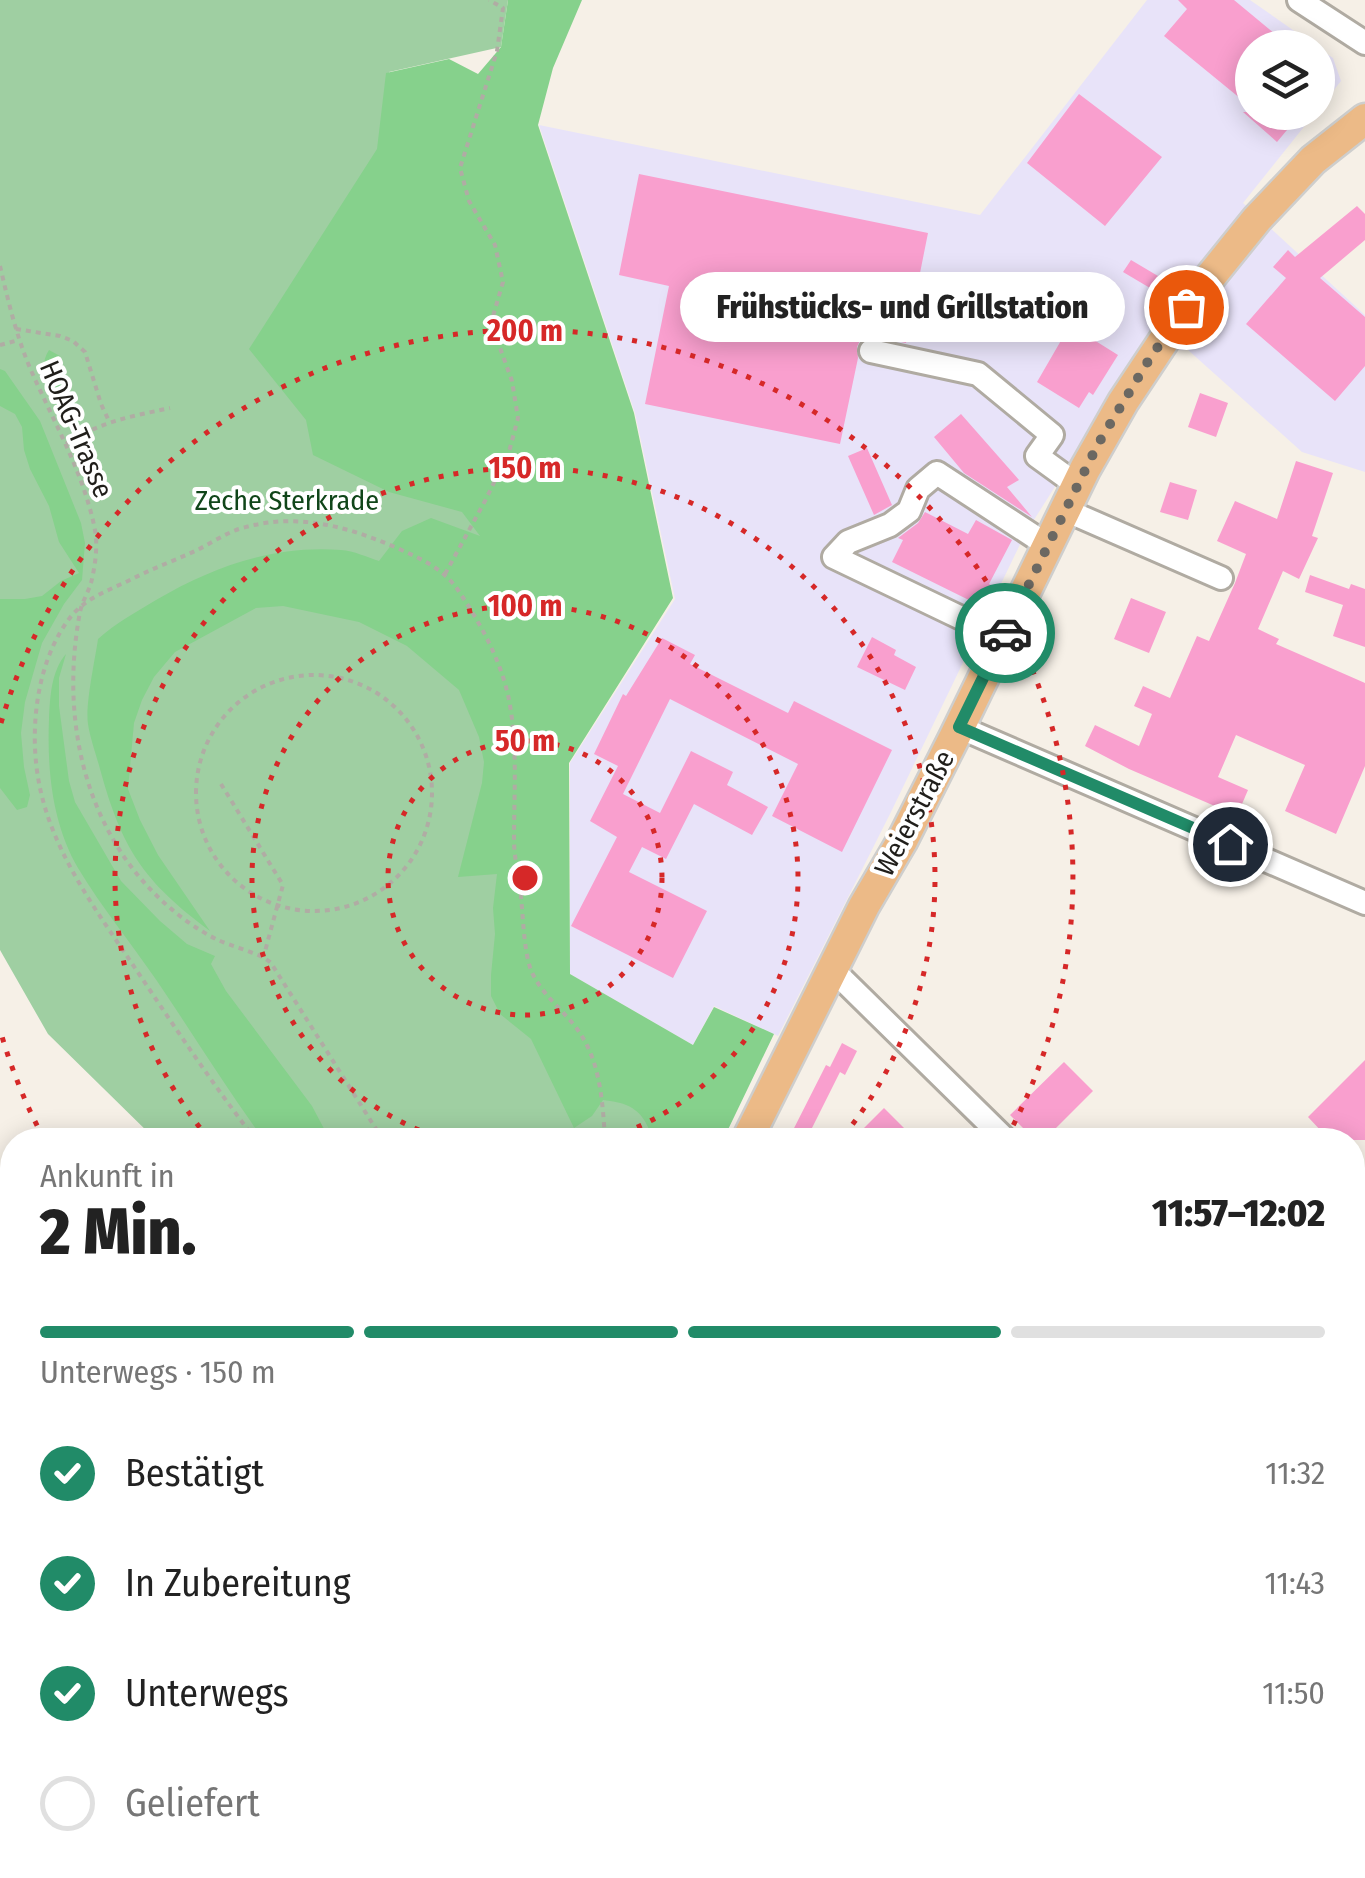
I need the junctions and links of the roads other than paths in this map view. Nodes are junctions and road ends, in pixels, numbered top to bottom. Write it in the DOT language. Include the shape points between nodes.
graph roads {
  1 [pos="1299,0"];
  2 [pos="1365,43"];
  3 [pos="1365,119"];
  4 [pos="871,351"];
  5 [pos="1071,497"];
  6 [pos="1047,545"];
  7 [pos="1221,578"];
  8 [pos="1003,638"];
  9 [pos="959,727"];
  10 [pos="1365,903"];
  11 [pos="832,969"];
  12 [pos="753,1128"];
  13 [pos="994,1128"];
  1 -- 2 [label="street"];
  3 -- 5 [label="main road, Weierstraße" via="1290,182 1225,256 1150,358"];
  4 -- 5 [label="street" via="978,374 1052,436 1037,456"];
  5 -- 6 [label="main road, Weierstraße"];
  5 -- 7 [label="street"];
  6 -- 8 [label="main road, Weierstraße"];
  6 -- 8 [label="street" via="937,473 918,488 908,511 848,542 834,557"];
  8 -- 9 [label="main road, Weierstraße"];
  9 -- 10 [label="street"];
  9 -- 11 [label="main road, Weierstraße"];
  11 -- 12 [label="main road, Weierstraße"];
  11 -- 13 [label="street"];
}
